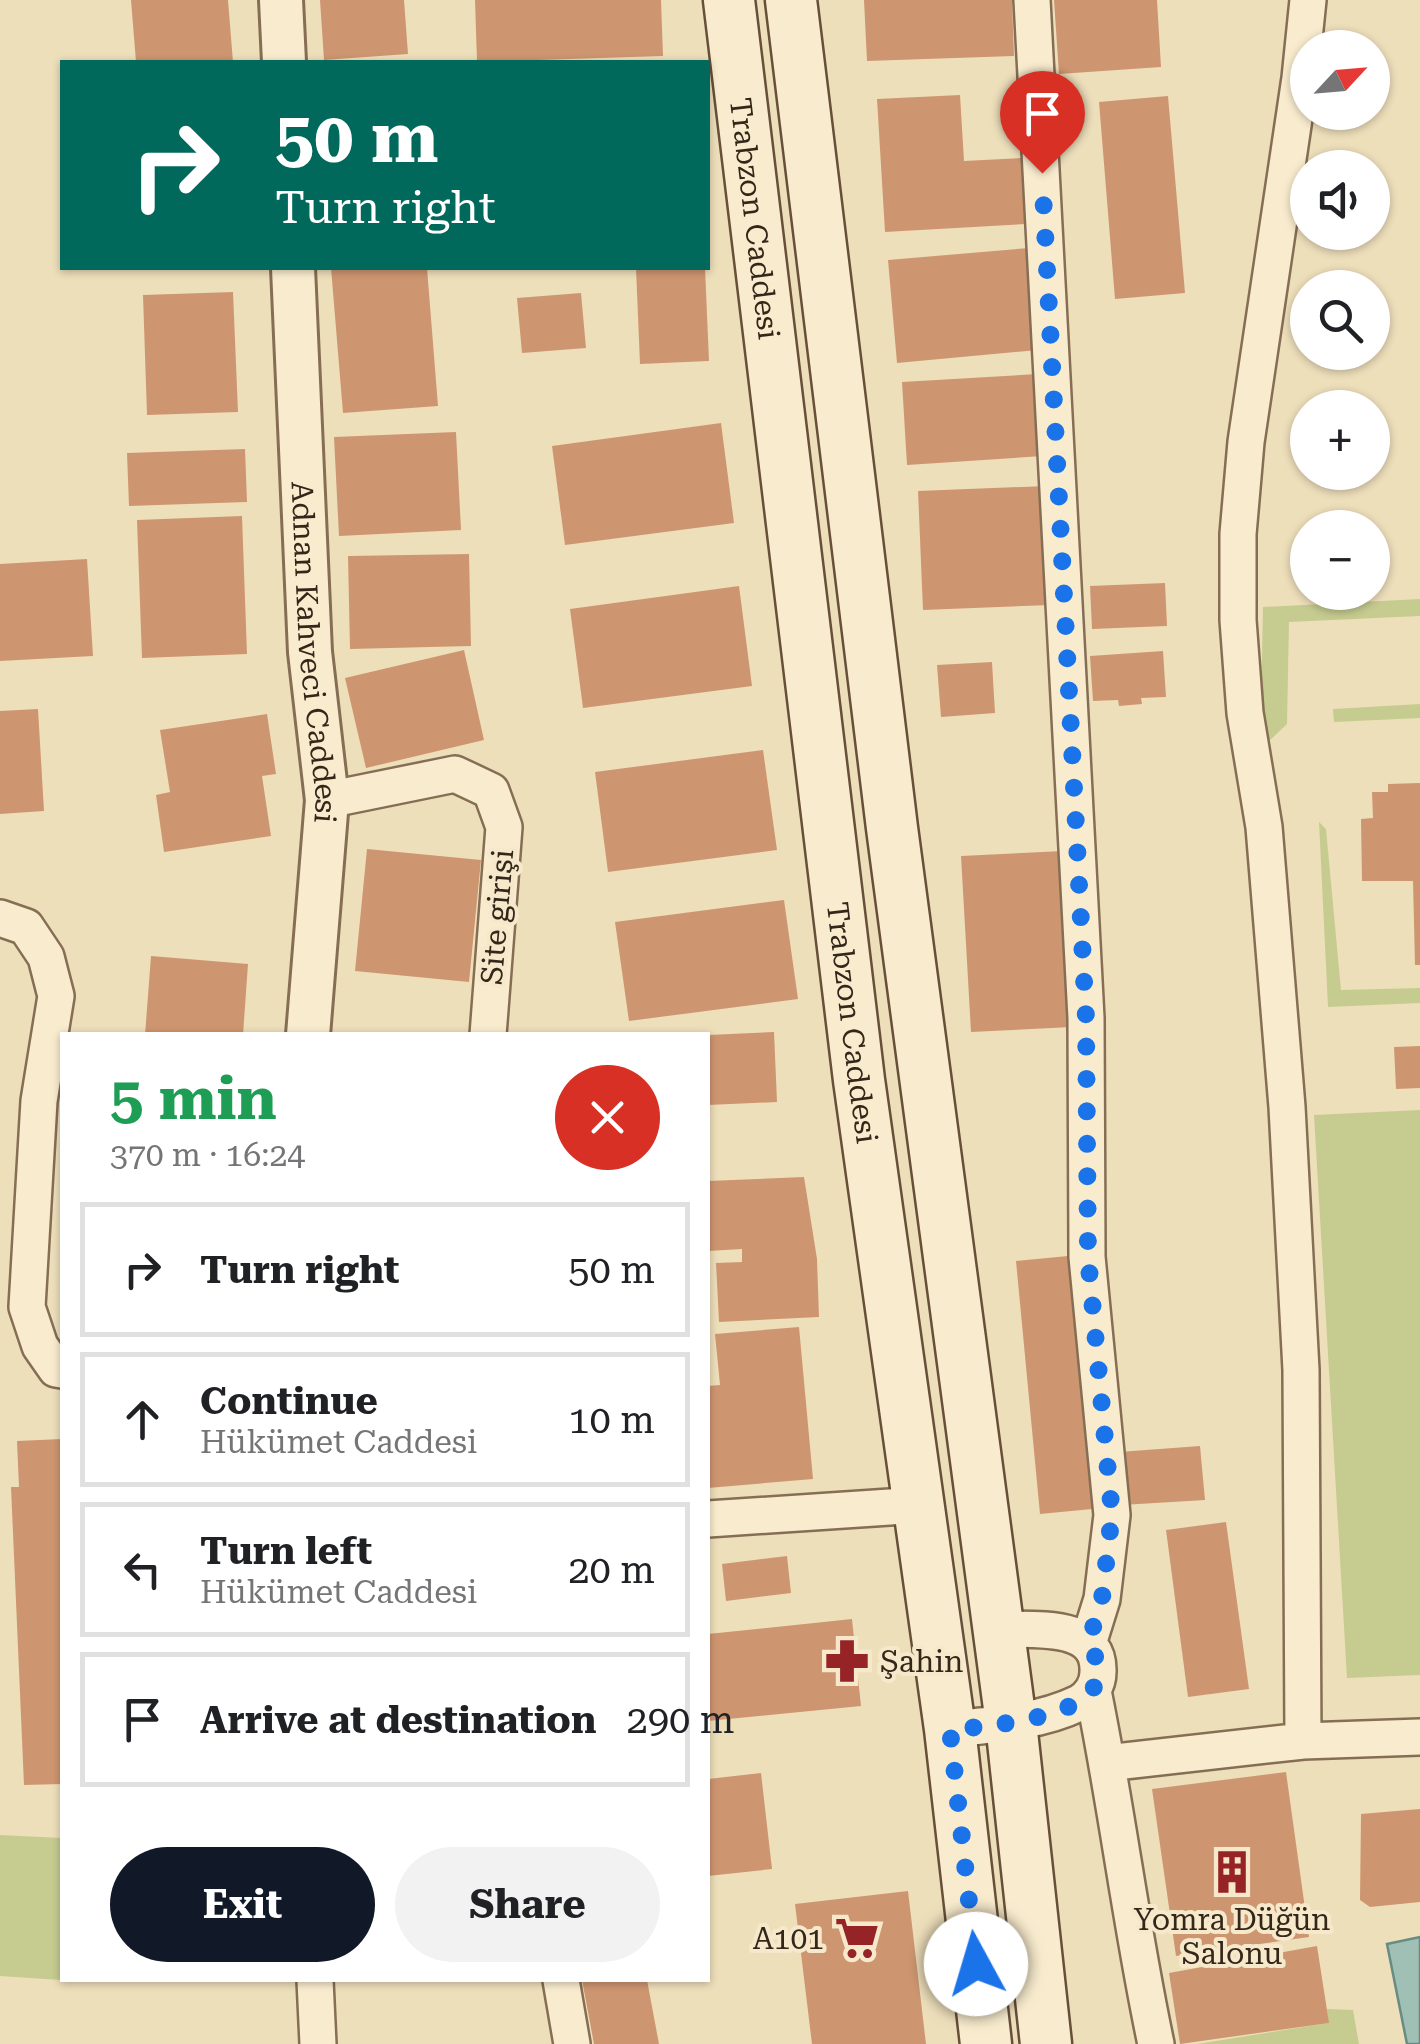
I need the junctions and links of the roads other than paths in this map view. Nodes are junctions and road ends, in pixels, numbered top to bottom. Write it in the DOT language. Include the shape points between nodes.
graph roads {
  1 [pos="281,0"];
  2 [pos="729,0"];
  3 [pos="791,0"];
  4 [pos="1032,0"];
  5 [pos="1308,0"];
  6 [pos="284,60"];
  7 [pos="293,270"];
  8 [pos="327,800"];
  9 [pos="0,918"];
  10 [pos="308,1032"];
  11 [pos="488,1032"];
  12 [pos="60,1370"];
  13 [pos="920,1504"];
  14 [pos="710,1519"];
  15 [pos="998,1629"];
  16 [pos="1088,1644"];
  17 [pos="1093,1691"];
  18 [pos="1011,1724"];
  19 [pos="950,1730"];
  20 [pos="1420,1737"];
  21 [pos="1303,1740"];
  22 [pos="1107,1763"];
  23 [pos="314,1982"];
  24 [pos="561,1982"];
  25 [pos="318,2044"];
  26 [pos="572,2044"];
  27 [pos="986,2044"];
  28 [pos="1046,2044"];
  29 [pos="1156,2044"];
  1 -- 6 [label="street"];
  2 -- 13 [label="main road, Trabzon Caddesi" via="857,1060"];
  3 -- 15 [label="main road, Trabzon Caddesi"];
  4 -- 16 [label="street" via="1085,998 1088,1257 1112,1514 1102,1598"];
  5 -- 21 [label="street" via="1238,534 1245,713 1264,827 1287,1106 1301,1370"];
  7 -- 8 [label="street, Adnan Kahveci Caddesi" via="310,652"];
  8 -- 10 [label="street, Adnan Kahveci Caddesi"];
  8 -- 11 [label="street, Site girişi" via="455,774 490,792 504,827"];
  9 -- 12 [label="street" via="26,927 46,957 56,996 39,1102 27,1307 40,1346"];
  13 -- 14 [label="street"];
  13 -- 19 [label="main road, Trabzon Caddesi"];
  15 -- 16 [label="street" via="1066,1632"];
  15 -- 18 [label="main road, Trabzon Caddesi"];
  16 -- 17 [label="street" via="1099,1666"];
  17 -- 18 [label="street" via="1074,1705"];
  17 -- 22 [label="street"];
  18 -- 19 [label="street"];
  18 -- 28 [label="main road, Trabzon Caddesi"];
  19 -- 27 [label="main road, Trabzon Caddesi"];
  20 -- 21 [label="street"];
  21 -- 22 [label="street"];
  22 -- 29 [label="street"];
  23 -- 25 [label="street"];
  24 -- 26 [label="street"];
}
